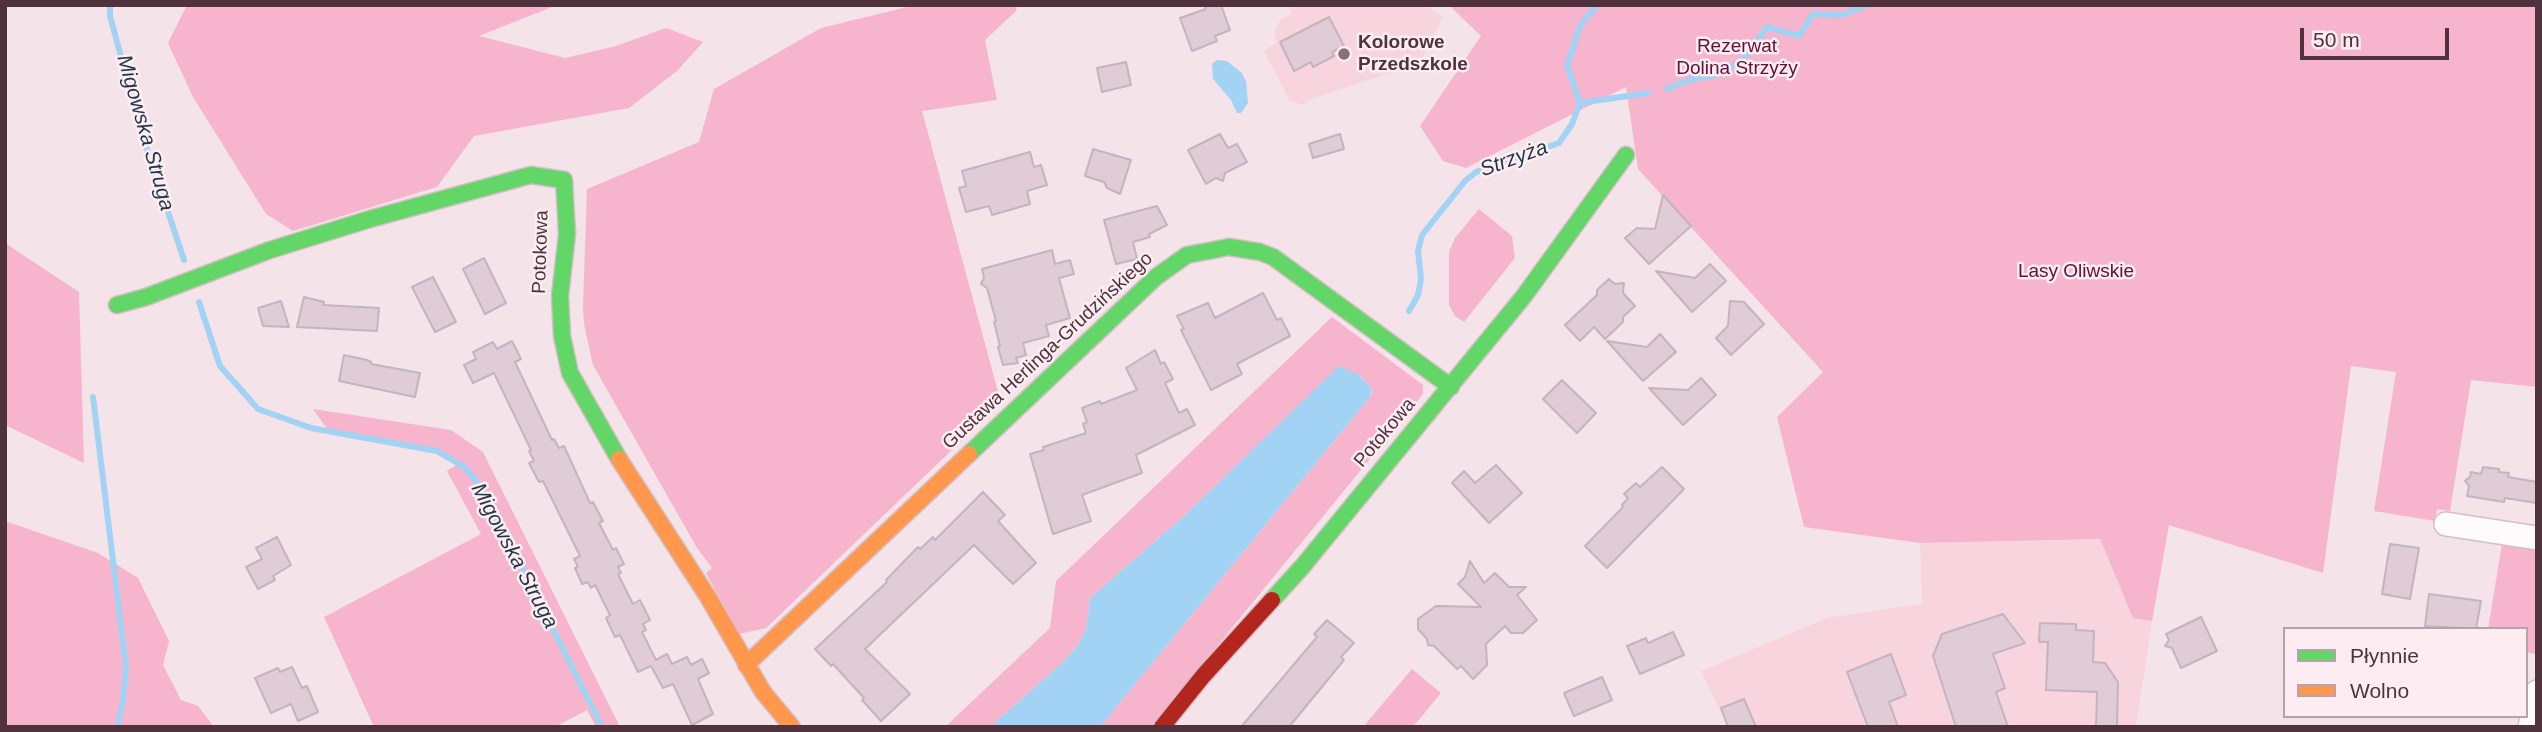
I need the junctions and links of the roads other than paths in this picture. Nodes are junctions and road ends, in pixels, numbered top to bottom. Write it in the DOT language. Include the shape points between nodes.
graph roads {
  1 [pos="1626,155"];
  2 [pos="117,305"];
  3 [pos="1451,387"];
  4 [pos="2446,524"];
  5 [pos="2537,538"];
  6 [pos="746,665"];
  7 [pos="2537,692"];
  8 [pos="785,724"];
  9 [pos="1162,727"];
  10 [pos="2530,727"];
  1 -- 3 [label="street, Potokowa"];
  2 -- 6 [label="street, Potokowa" via="370,219 531,175 564,180 567,234 560,296 570,373"];
  3 -- 6 [label="street, Gustawa Herlinga-Grudzińskiego" via="1273,257 1228,247 1187,255 1112,318"];
  3 -- 9 [label="street, Potokowa"];
  4 -- 5 [label="street"];
  6 -- 8 [label="street, Potokowa"];
  7 -- 10 [label="street"];
}
